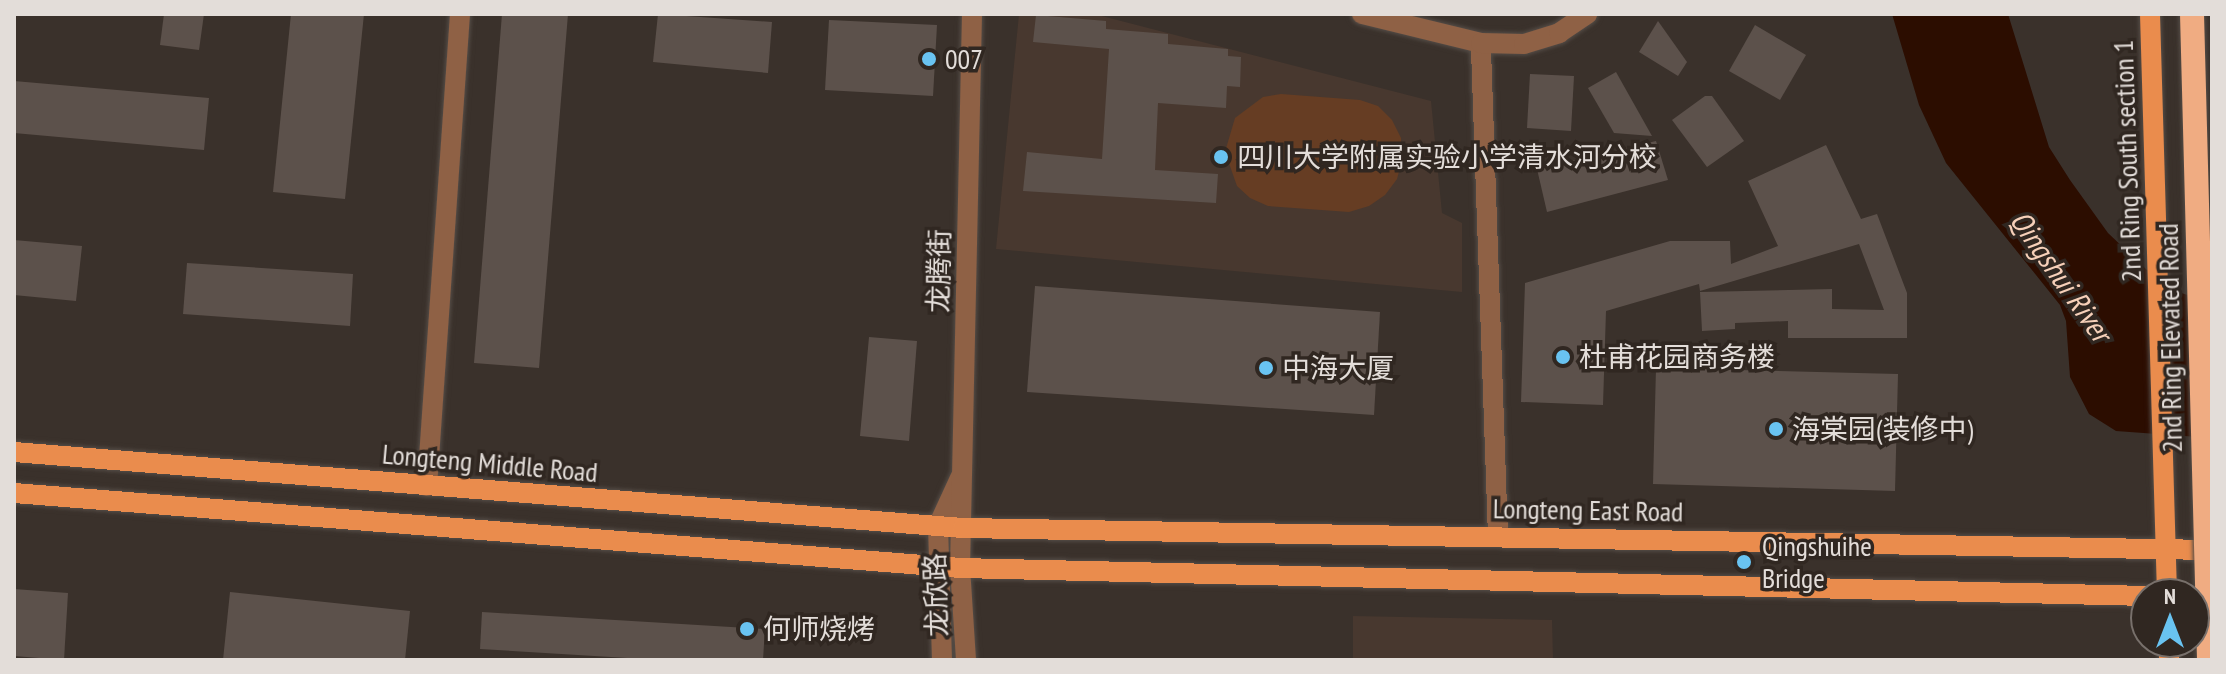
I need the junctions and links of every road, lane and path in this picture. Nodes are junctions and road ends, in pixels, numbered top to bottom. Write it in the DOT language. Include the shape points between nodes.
graph roads {
  1 [pos="460,14"];
  2 [pos="972,14"];
  3 [pos="1362,14"];
  4 [pos="1587,14"];
  5 [pos="2150,14"];
  6 [pos="2192,14"];
  7 [pos="1481,43"];
  8 [pos="14,452"];
  9 [pos="964,470"];
  10 [pos="427,486"];
  11 [pos="14,493"];
  12 [pos="938,526"];
  13 [pos="963,528"];
  14 [pos="1498,536"];
  15 [pos="2166,549"];
  16 [pos="2212,550"];
  17 [pos="937,567"];
  18 [pos="960,568"];
  19 [pos="2167,578"];
  20 [pos="2130,596"];
  21 [pos="942,660"];
  22 [pos="966,660"];
  23 [pos="2209,660"];
  1 -- 10 [label="street"];
  2 -- 9 [label="street, 龙腾街"];
  3 -- 7 [label="street"];
  4 -- 7 [label="street" via="1559,33 1524,44"];
  5 -- 15 [label="main road, 2nd Ring South section 1"];
  6 -- 23 [label="highway, 2nd Ring Elevated Road, bridge"];
  7 -- 14 [label="street"];
  8 -- 10 [label="main road, Longteng Middle Road"];
  9 -- 12 [label="street"];
  9 -- 13 [label="street, 龙腾街"];
  10 -- 12 [label="main road, Longteng Middle Road"];
  11 -- 17 [label="main road"];
  12 -- 13 [label="main road, Longteng Middle Road"];
  12 -- 17 [label="street"];
  13 -- 14 [label="main road, Longteng East Road"];
  13 -- 18 [label="street, 龙欣路"];
  14 -- 15 [label="main road, Longteng East Road"];
  15 -- 16 [label="main road, Longteng East Road"];
  15 -- 19 [label="main road, 2nd Ring South section 1"];
  17 -- 18 [label="main road"];
  17 -- 21 [label="street"];
  18 -- 20 [label="main road"];
  18 -- 22 [label="street, 龙欣路"];
}
